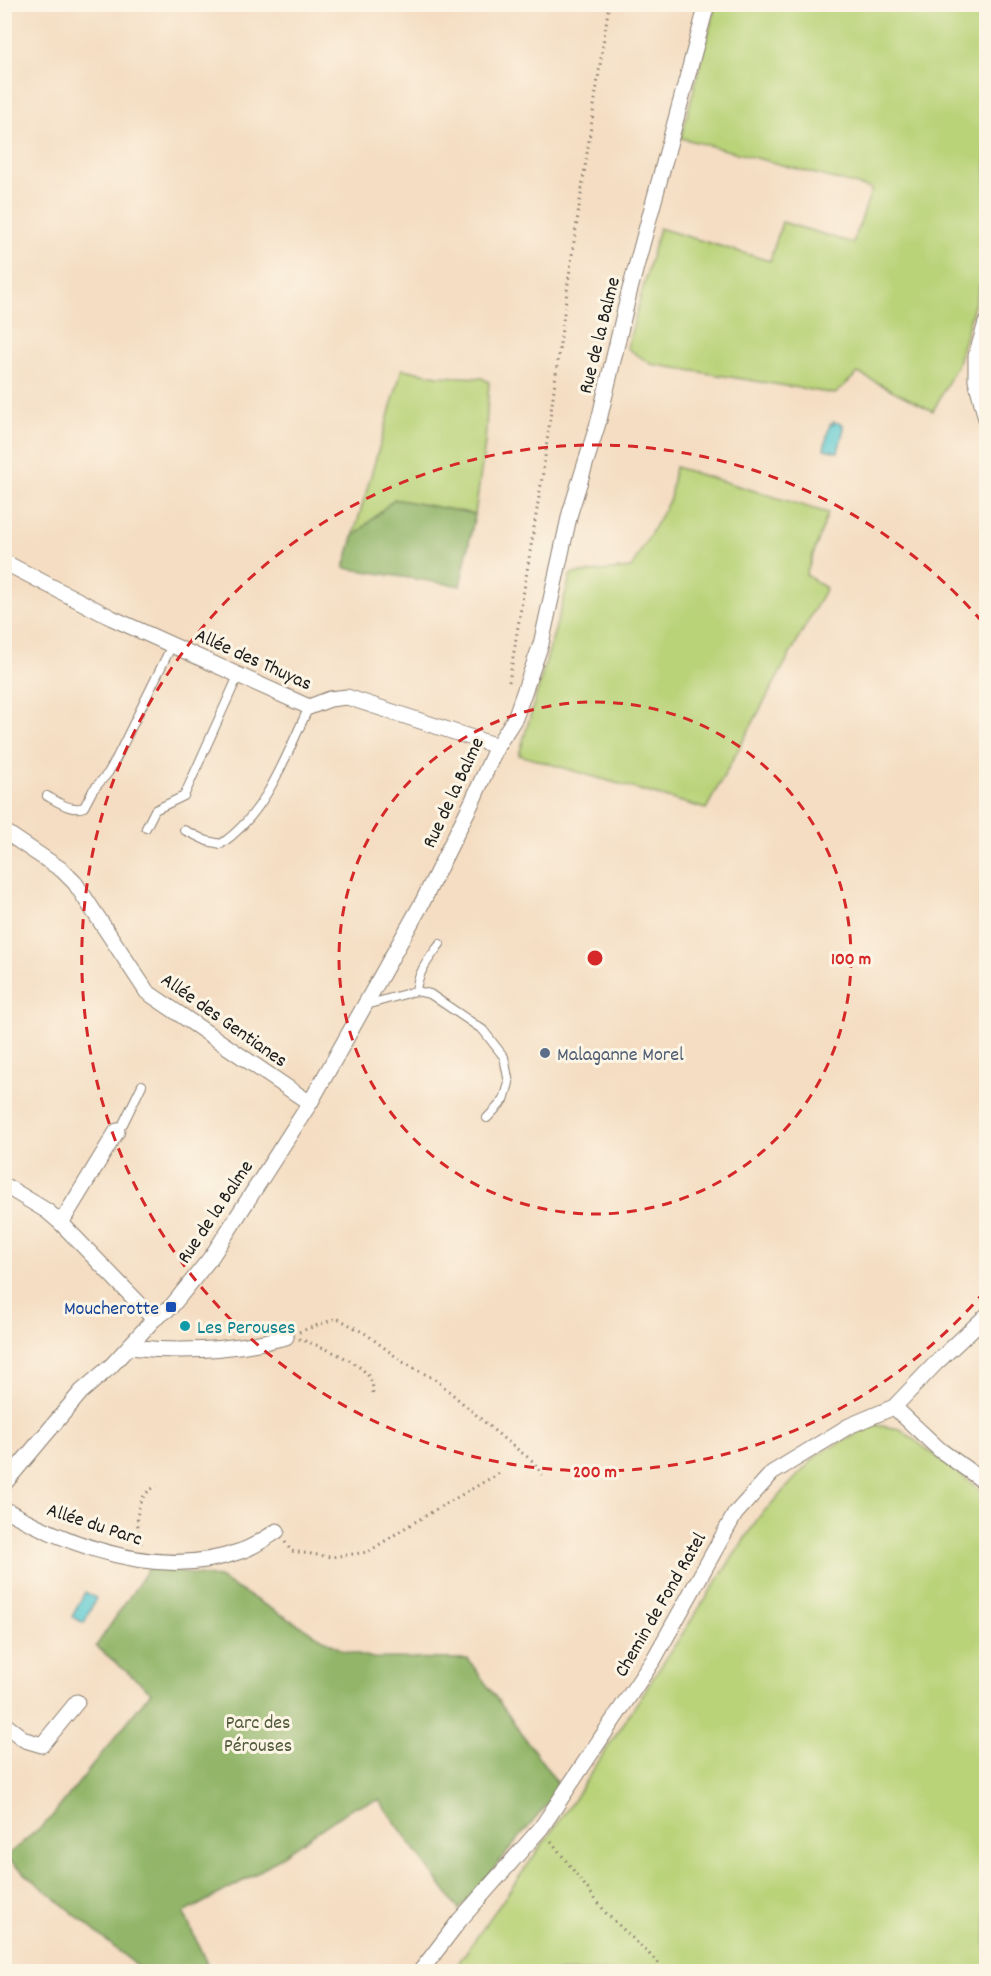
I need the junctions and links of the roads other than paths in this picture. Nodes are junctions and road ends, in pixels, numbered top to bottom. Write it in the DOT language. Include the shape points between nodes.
graph roads {
  1 [pos="706,4"];
  2 [pos="987,323"];
  3 [pos="987,419"];
  4 [pos="4,562"];
  5 [pos="172,645"];
  6 [pos="238,676"];
  7 [pos="309,707"];
  8 [pos="497,746"];
  9 [pos="47,796"];
  10 [pos="146,828"];
  11 [pos="184,830"];
  12 [pos="4,831"];
  13 [pos="440,944"];
  14 [pos="416,991"];
  15 [pos="365,1006"];
  16 [pos="141,1085"];
  17 [pos="310,1102"];
  18 [pos="487,1118"];
  19 [pos="117,1131"];
  20 [pos="4,1185"];
  21 [pos="61,1222"];
  22 [pos="987,1316"];
  23 [pos="154,1319"];
  24 [pos="286,1337"];
  25 [pos="129,1347"];
  26 [pos="894,1407"];
  27 [pos="987,1483"];
  28 [pos="4,1484"];
  29 [pos="4,1509"];
  30 [pos="277,1531"];
  31 [pos="77,1702"];
  32 [pos="4,1724"];
  33 [pos="420,1971"];
  1 -- 8 [label="street, Rue de la Balme" via="599,420 570,513 541,644 515,718"];
  2 -- 3 [label="street" via="976,356 975,380"];
  4 -- 5 [label="street, Allée des Thuyas"];
  5 -- 6 [label="street, Allée des Thuyas"];
  5 -- 9 [label="lane" via="116,759 84,807 78,810"];
  6 -- 7 [label="street, Allée des Thuyas"];
  6 -- 10 [label="lane" via="184,796 155,810"];
  7 -- 8 [label="street, Allée des Thuyas" via="348,697"];
  7 -- 11 [label="lane" via="269,789 245,824 221,844 207,842"];
  8 -- 15 [label="street, Rue de la Balme" via="422,903"];
  12 -- 17 [label="street, Allée des Gentianes" via="75,883 147,992"];
  13 -- 14 [label="lane" via="424,965"];
  14 -- 15 [label="lane"];
  14 -- 18 [label="lane" via="430,994 483,1030 504,1057 509,1083 504,1100"];
  15 -- 17 [label="street, Rue de la Balme"];
  16 -- 19 [label="lane"];
  17 -- 23 [label="street, Rue de la Balme" via="212,1256 171,1307"];
  19 -- 21 [label="street"];
  20 -- 21 [label="street"];
  21 -- 23 [label="street"];
  22 -- 26 [label="street, Chemin de Fond Ratel"];
  23 -- 25 [label="street, Rue de la Balme"];
  24 -- 25 [label="street" via="229,1347 166,1351"];
  25 -- 28 [label="street, Rue de la Balme" via="81,1392"];
  26 -- 27 [label="street" via="940,1450"];
  26 -- 33 [label="street, Chemin de Fond Ratel" via="849,1426 772,1473 735,1514 654,1659 541,1828"];
  29 -- 30 [label="street, Allée du Parc" via="29,1523 105,1552 144,1561 201,1562 243,1551"];
  31 -- 32 [label="street" via="42,1745 25,1740"];
}
